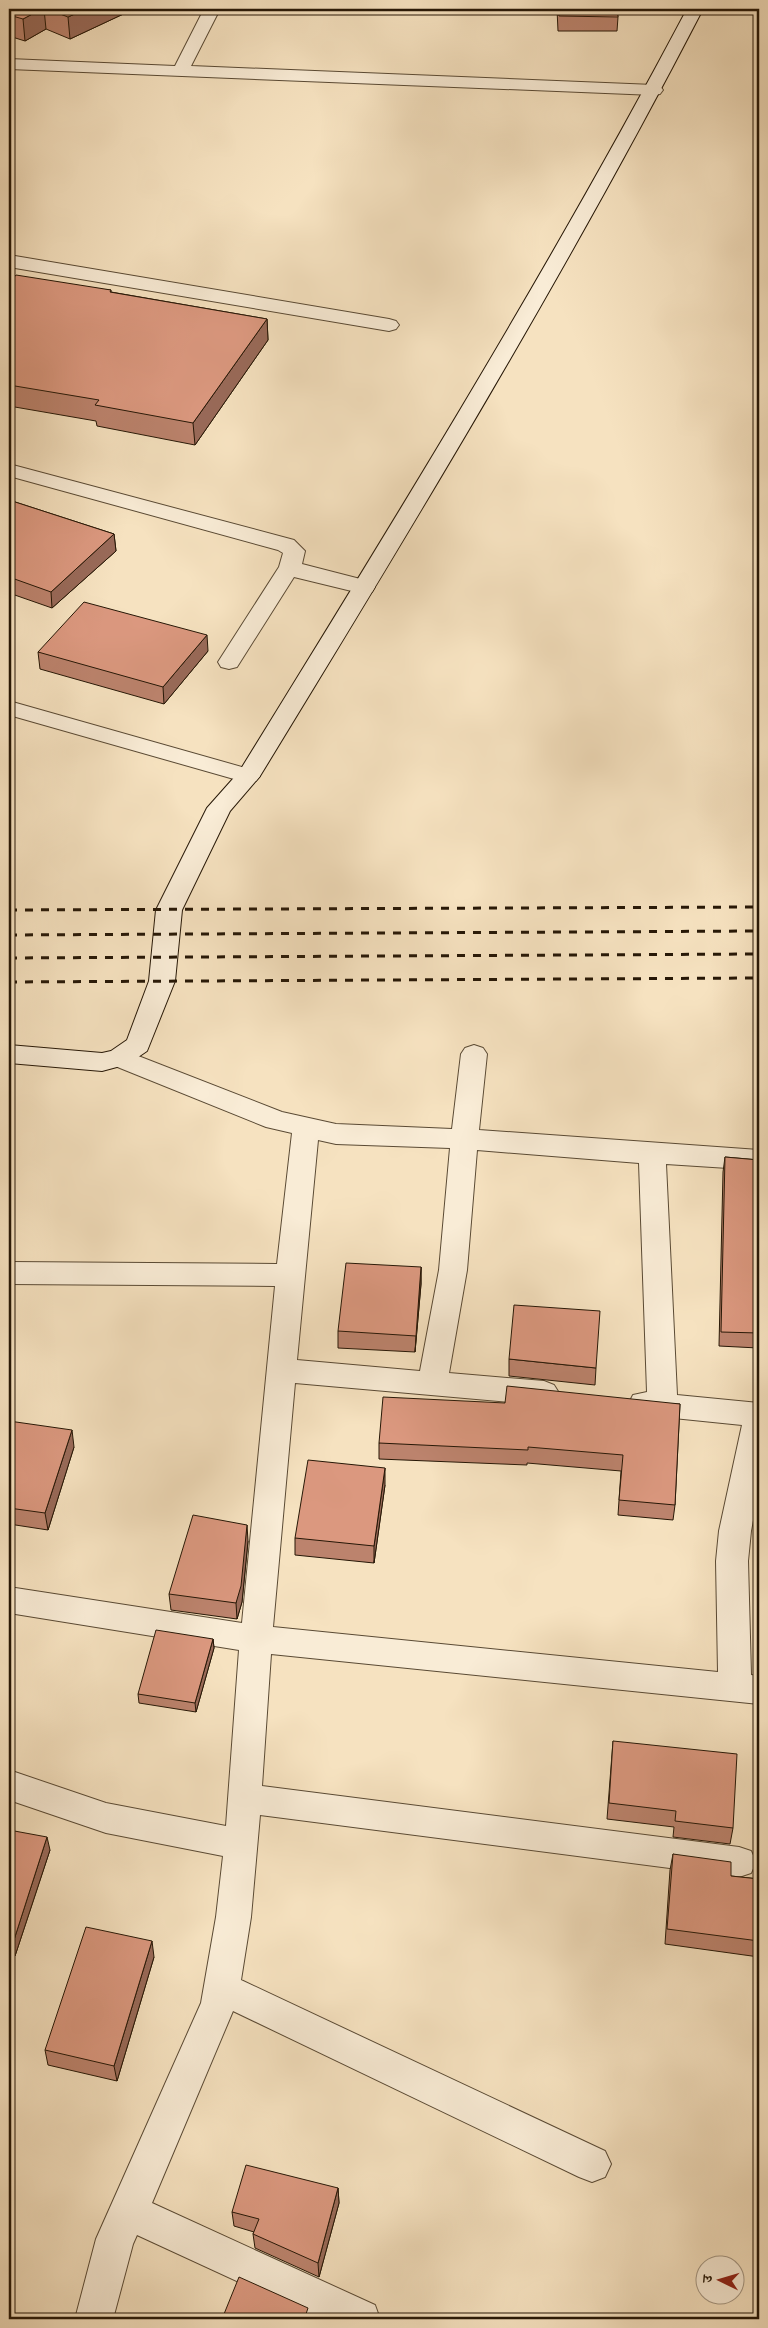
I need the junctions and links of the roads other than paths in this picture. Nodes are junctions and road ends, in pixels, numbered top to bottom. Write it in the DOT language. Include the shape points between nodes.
graph roads {
  1 [pos="212,9"];
  2 [pos="695,9"];
  3 [pos="9,64"];
  4 [pos="181,70"];
  5 [pos="654,90"];
  6 [pos="9,261"];
  7 [pos="389,324"];
  8 [pos="9,470"];
  9 [pos="290,567"];
  10 [pos="364,587"];
  11 [pos="229,662"];
  12 [pos="9,708"];
  13 [pos="248,776"];
  14 [pos="9,1054"];
  15 [pos="474,1054"];
  16 [pos="119,1058"];
  17 [pos="306,1128"];
  18 [pos="464,1139"];
  19 [pos="652,1154"];
  20 [pos="759,1160"];
  21 [pos="9,1273"];
  22 [pos="290,1275"];
  23 [pos="281,1370"];
  24 [pos="433,1382"];
  25 [pos="566,1395"];
  26 [pos="614,1400"];
  27 [pos="663,1405"];
  28 [pos="759,1415"];
  29 [pos="9,1600"];
  30 [pos="256,1639"];
  31 [pos="747,1689"];
  32 [pos="9,1785"];
  33 [pos="244,1798"];
  34 [pos="241,1844"];
  35 [pos="739,1862"];
  36 [pos="222,1988"];
  37 [pos="592,2164"];
  38 [pos="129,2212"];
  39 [pos="94,2319"];
  40 [pos="361,2319"];
  1 -- 4 [label="street"];
  2 -- 5 [label="street"];
  3 -- 4 [label="street"];
  4 -- 5 [label="street"];
  5 -- 10 [label="street" via="504,358"];
  6 -- 7 [label="street"];
  8 -- 9 [label="street" via="286,545 294,551"];
  9 -- 10 [label="street"];
  9 -- 11 [label="street"];
  10 -- 13 [label="street"];
  12 -- 13 [label="street"];
  13 -- 16 [label="street" via="219,808 169,910 162,981 138,1044"];
  14 -- 16 [label="street" via="102,1062"];
  15 -- 18 [label="street"];
  16 -- 17 [label="street" via="276,1120"];
  17 -- 18 [label="street" via="336,1134"];
  17 -- 22 [label="street"];
  18 -- 19 [label="street"];
  18 -- 24 [label="street" via="453,1270"];
  19 -- 20 [label="street"];
  19 -- 27 [label="street"];
  21 -- 22 [label="street"];
  22 -- 23 [label="street"];
  23 -- 24 [label="street"];
  23 -- 30 [label="street"];
  24 -- 25 [label="street"];
  26 -- 27 [label="street"];
  27 -- 28 [label="street"];
  28 -- 31 [label="street" via="735,1531 732,1561"];
  29 -- 30 [label="street"];
  30 -- 31 [label="street"];
  30 -- 33 [label="street"];
  32 -- 34 [label="street" via="105,1817 166,1832"];
  33 -- 34 [label="street"];
  33 -- 35 [label="street"];
  34 -- 36 [label="street"];
  36 -- 37 [label="street"];
  36 -- 38 [label="street" via="219,2003"];
  38 -- 39 [label="street" via="115,2239"];
  38 -- 40 [label="street"];
}
